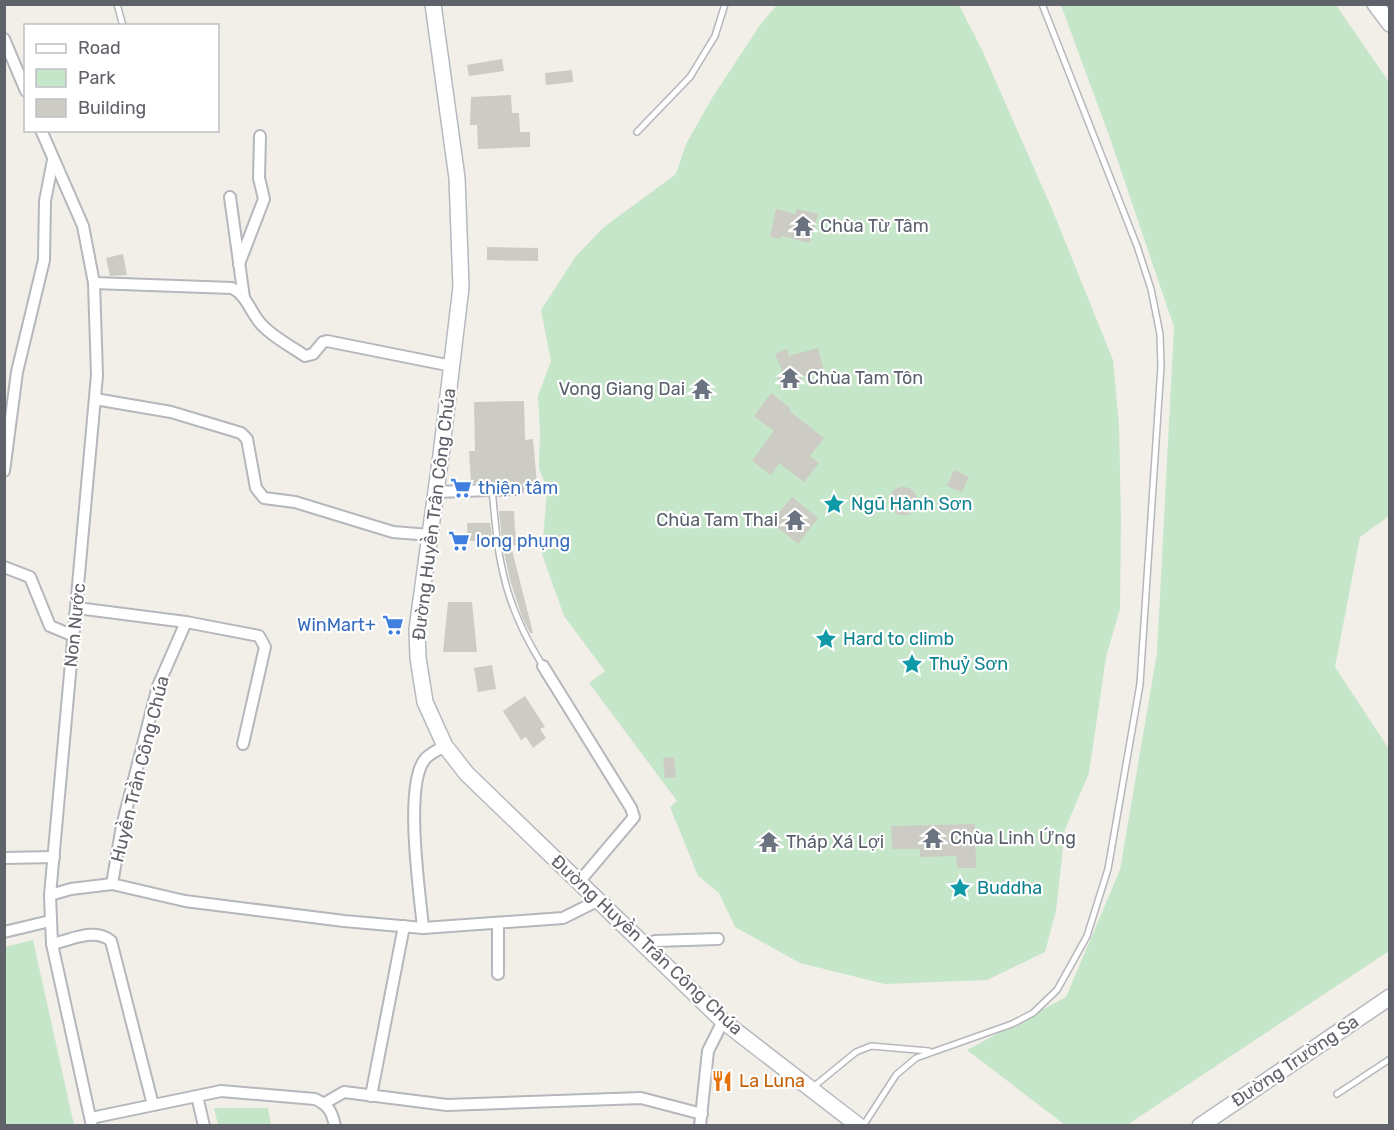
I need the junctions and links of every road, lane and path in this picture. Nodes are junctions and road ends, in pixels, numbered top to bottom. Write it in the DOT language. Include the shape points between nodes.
graph roads {
  1 [pos="117,4"];
  2 [pos="433,4"];
  3 [pos="725,4"];
  4 [pos="1042,4"];
  5 [pos="1376,4"];
  6 [pos="122,24"];
  7 [pos="1389,24"];
  8 [pos="4,39"];
  9 [pos="24,87"];
  10 [pos="42,132"];
  11 [pos="637,132"];
  12 [pos="260,136"];
  13 [pos="53,160"];
  14 [pos="230,197"];
  15 [pos="239,264"];
  16 [pos="94,283"];
  17 [pos="245,300"];
  18 [pos="452,366"];
  19 [pos="95,399"];
  20 [pos="4,471"];
  21 [pos="517,489"];
  22 [pos="492,490"];
  23 [pos="436,492"];
  24 [pos="430,535"];
  25 [pos="4,567"];
  26 [pos="77,608"];
  27 [pos="186,622"];
  28 [pos="74,636"];
  29 [pos="543,666"];
  30 [pos="243,744"];
  31 [pos="445,746"];
  32 [pos="54,857"];
  33 [pos="4,858"];
  34 [pos="579,882"];
  35 [pos="112,884"];
  36 [pos="50,895"];
  37 [pos="597,901"];
  38 [pos="50,921"];
  39 [pos="498,923"];
  40 [pos="404,926"];
  41 [pos="423,928"];
  42 [pos="4,932"];
  43 [pos="718,939"];
  44 [pos="52,945"];
  45 [pos="644,945"];
  46 [pos="498,974"];
  47 [pos="1389,997"];
  48 [pos="723,1021"];
  49 [pos="931,1052"];
  50 [pos="1389,1059"];
  51 [pos="811,1088"];
  52 [pos="1337,1094"];
  53 [pos="197,1096"];
  54 [pos="371,1096"];
  55 [pos="320,1101"];
  56 [pos="153,1105"];
  57 [pos="702,1114"];
  58 [pos="92,1122"];
  59 [pos="204,1125"];
  60 [pos="335,1125"];
  61 [pos="700,1125"];
  62 [pos="861,1125"];
  63 [pos="1200,1125"];
  1 -- 6 [label="lane"];
  2 -- 18 [label="street, Đường Huyền Trân Công Chúa" via="457,178 460,231 461,287"];
  3 -- 11 [label="lane" via="715,36 690,77"];
  4 -- 49 [label="lane" via="1137,246 1160,334 1140,684 1108,869 1087,936 1057,990 1023,1018"];
  5 -- 7 [label="street"];
  8 -- 9 [label="street"];
  10 -- 13 [label="street, Non Nước"];
  12 -- 15 [label="street" via="259,178 264,199"];
  13 -- 16 [label="street, Non Nước" via="83,226"];
  13 -- 20 [label="street" via="45,201 44,260 17,372"];
  14 -- 15 [label="street"];
  15 -- 17 [label="street"];
  16 -- 17 [label="street" via="232,288"];
  16 -- 19 [label="street, Non Nước"];
  17 -- 18 [label="street" via="262,325 306,356 327,341"];
  18 -- 23 [label="street, Đường Huyền Trân Công Chúa"];
  19 -- 24 [label="street" via="171,412 241,433 247,439 256,488 264,498 295,502 393,532"];
  19 -- 26 [label="street, Non Nước"];
  21 -- 22 [label="street"];
  22 -- 23 [label="street"];
  22 -- 29 [label="lane" via="501,567 509,596 526,639"];
  23 -- 24 [label="street, Đường Huyền Trân Công Chúa"];
  24 -- 31 [label="street, Đường Huyền Trân Công Chúa" via="417,629 418,658 425,702"];
  25 -- 28 [label="street" via="30,577 50,626"];
  26 -- 27 [label="street"];
  26 -- 28 [label="street, Non Nước"];
  27 -- 30 [label="street" via="259,636 263,641 265,647"];
  27 -- 35 [label="street, Huyền Trần Công Chúa" via="158,686 122,826"];
  28 -- 32 [label="street, Non Nước"];
  29 -- 34 [label="street" via="634,817"];
  31 -- 34 [label="street, Đường Huyền Trân Công Chúa" via="467,774"];
  31 -- 41 [label="street" via="425,759 416,780 414,842"];
  32 -- 33 [label="street"];
  32 -- 36 [label="street, Non Nước"];
  34 -- 37 [label="street, Đường Huyền Trân Công Chúa"];
  35 -- 36 [label="street"];
  35 -- 40 [label="street" via="185,901"];
  36 -- 38 [label="street, Non Nước"];
  37 -- 39 [label="street" via="563,918"];
  37 -- 45 [label="street, Đường Huyền Trân Công Chúa"];
  38 -- 42 [label="street"];
  38 -- 44 [label="street, Non Nước"];
  39 -- 41 [label="street"];
  39 -- 46 [label="street"];
  40 -- 41 [label="street"];
  40 -- 54 [label="street"];
  43 -- 45 [label="street" via="655,941"];
  44 -- 56 [label="street" via="92,934 111,941"];
  44 -- 58 [label="street, Non Nước"];
  45 -- 48 [label="street, Đường Huyền Trân Công Chúa"];
  47 -- 63 [label="street, Đường Trường Sa"];
  48 -- 51 [label="street, Đường Huyền Trân Công Chúa"];
  48 -- 57 [label="street" via="708,1051"];
  49 -- 51 [label="lane" via="870,1046 856,1052"];
  49 -- 62 [label="lane" via="916,1058 896,1075"];
  50 -- 52 [label="lane"];
  51 -- 62 [label="street, Đường Huyền Trân Công Chúa"];
  53 -- 55 [label="street" via="220,1091"];
  53 -- 56 [label="street"];
  53 -- 59 [label="street"];
  54 -- 55 [label="street" via="344,1092"];
  54 -- 57 [label="street" via="447,1105 641,1098"];
  55 -- 60 [label="street" via="332,1112"];
  56 -- 58 [label="street"];
  57 -- 61 [label="street"];
}
